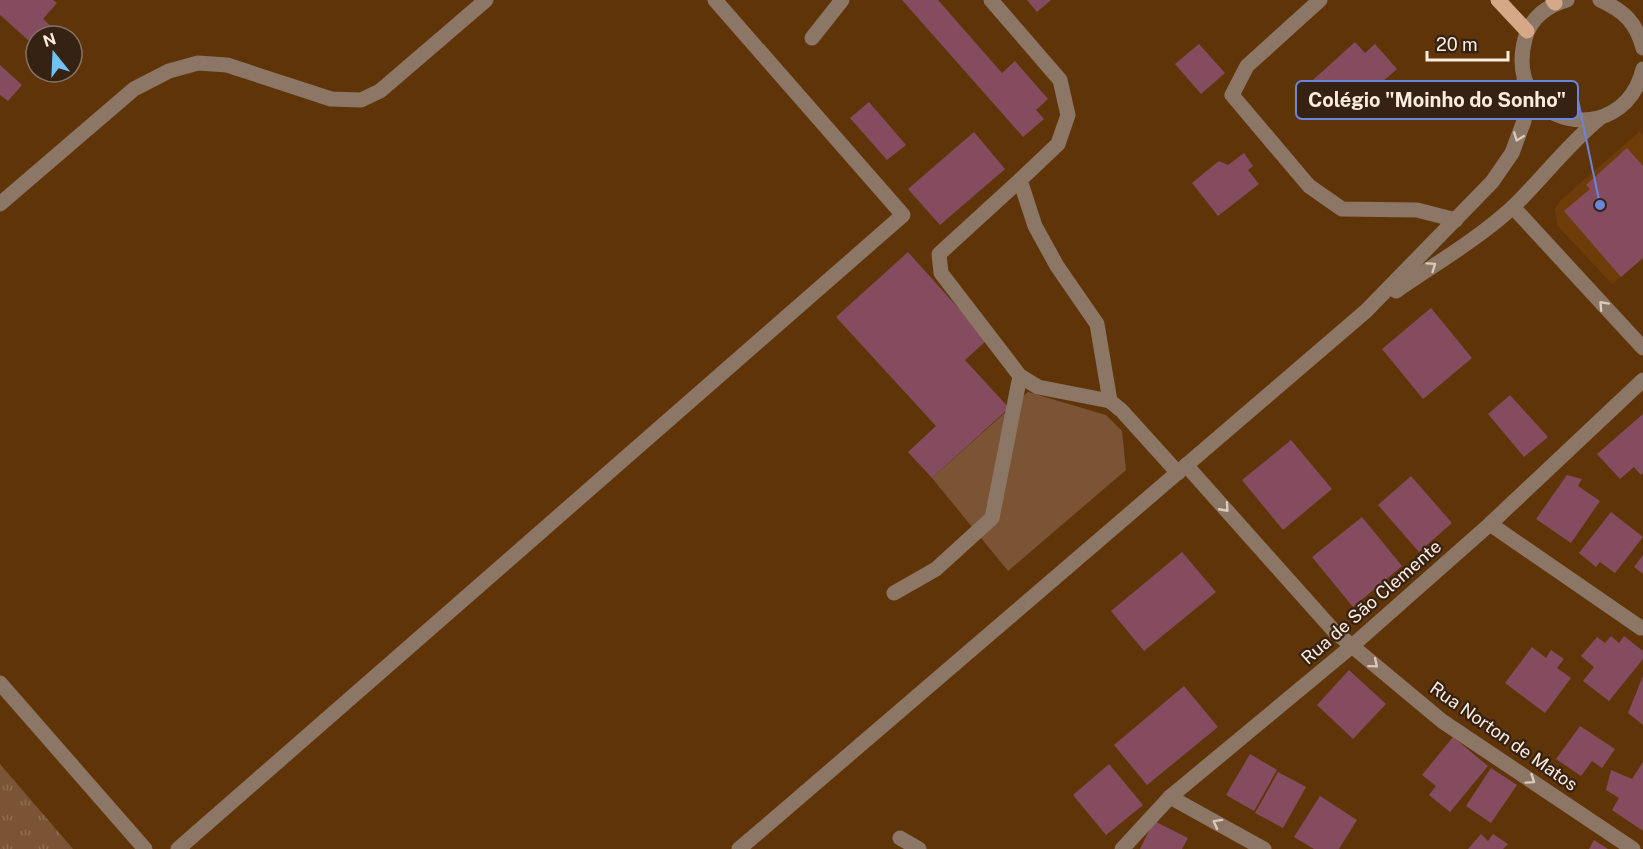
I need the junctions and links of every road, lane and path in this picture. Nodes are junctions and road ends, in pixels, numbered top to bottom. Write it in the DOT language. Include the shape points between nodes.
graph roads {
  1 [pos="486,0"];
  2 [pos="715,0"];
  3 [pos="842,0"];
  4 [pos="991,0"];
  5 [pos="1320,0"];
  6 [pos="1498,0"];
  7 [pos="1600,0"];
  8 [pos="1558,1"];
  9 [pos="1637,21"];
  10 [pos="1527,31"];
  11 [pos="812,38"];
  12 [pos="1643,48"];
  13 [pos="1642,76"];
  14 [pos="1524,80"];
  15 [pos="1600,118"];
  16 [pos="1020,180"];
  17 [pos="0,204"];
  18 [pos="1513,207"];
  19 [pos="1456,220"];
  20 [pos="1366,311"];
  21 [pos="1643,348"];
  22 [pos="1020,376"];
  23 [pos="1643,380"];
  24 [pos="1110,401"];
  25 [pos="1182,469"];
  26 [pos="1490,524"];
  27 [pos="894,593"];
  28 [pos="1641,628"];
  29 [pos="1352,645"];
  30 [pos="0,683"];
  31 [pos="1170,797"];
  32 [pos="900,838"];
  33 [pos="145,849"];
  34 [pos="178,849"];
  35 [pos="739,849"];
  36 [pos="919,849"];
  37 [pos="1122,849"];
  38 [pos="1264,849"];
  39 [pos="1633,849"];
  1 -- 17 [label="street" via="380,92 361,100 331,99 228,65 198,63 169,71 134,89"];
  2 -- 34 [label="street" via="903,215"];
  3 -- 11 [label="street"];
  4 -- 16 [label="street" via="1060,81 1068,115 1058,144"];
  5 -- 19 [label="street" via="1247,66 1232,95 1309,186 1342,209 1417,210"];
  6 -- 10 [label="main road"];
  7 -- 9 [label="street"];
  8 -- 10 [label="street" via="1539,15"];
  9 -- 12 [label="street"];
  10 -- 14 [label="street" via="1521,55"];
  13 -- 15 [label="street" via="1617,110"];
  14 -- 15 [label="street" via="1536,99 1555,114 1569,119"];
  14 -- 19 [label="street, one-way" via="1524,121 1512,153 1492,182"];
  15 -- 18 [label="street"];
  16 -- 22 [label="street" via="939,254 941,273"];
  16 -- 24 [label="street" via="1035,226 1097,324"];
  20 -- 18 [label="street, one-way"];
  21 -- 18 [label="street, one-way"];
  19 -- 20 [label="street"];
  20 -- 25 [label="street"];
  22 -- 24 [label="street" via="1038,387"];
  22 -- 27 [label="street" via="992,518 936,569"];
  23 -- 26 [label="street, Rua de São Clemente"];
  24 -- 25 [label="street, Rua Norton de Matos"];
  25 -- 29 [label="street, Rua Norton de Matos, one-way" via="1334,631"];
  25 -- 35 [label="street"];
  26 -- 28 [label="street"];
  26 -- 29 [label="street, Rua de São Clemente"];
  29 -- 31 [label="street, Rua de São Clemente"];
  29 -- 39 [label="street, Rua Norton de Matos, one-way" via="1442,721"];
  30 -- 33 [label="street"];
  31 -- 37 [label="street, Rua de São Clemente"];
  38 -- 31 [label="street, one-way"];
  32 -- 36 [label="street"];
}
